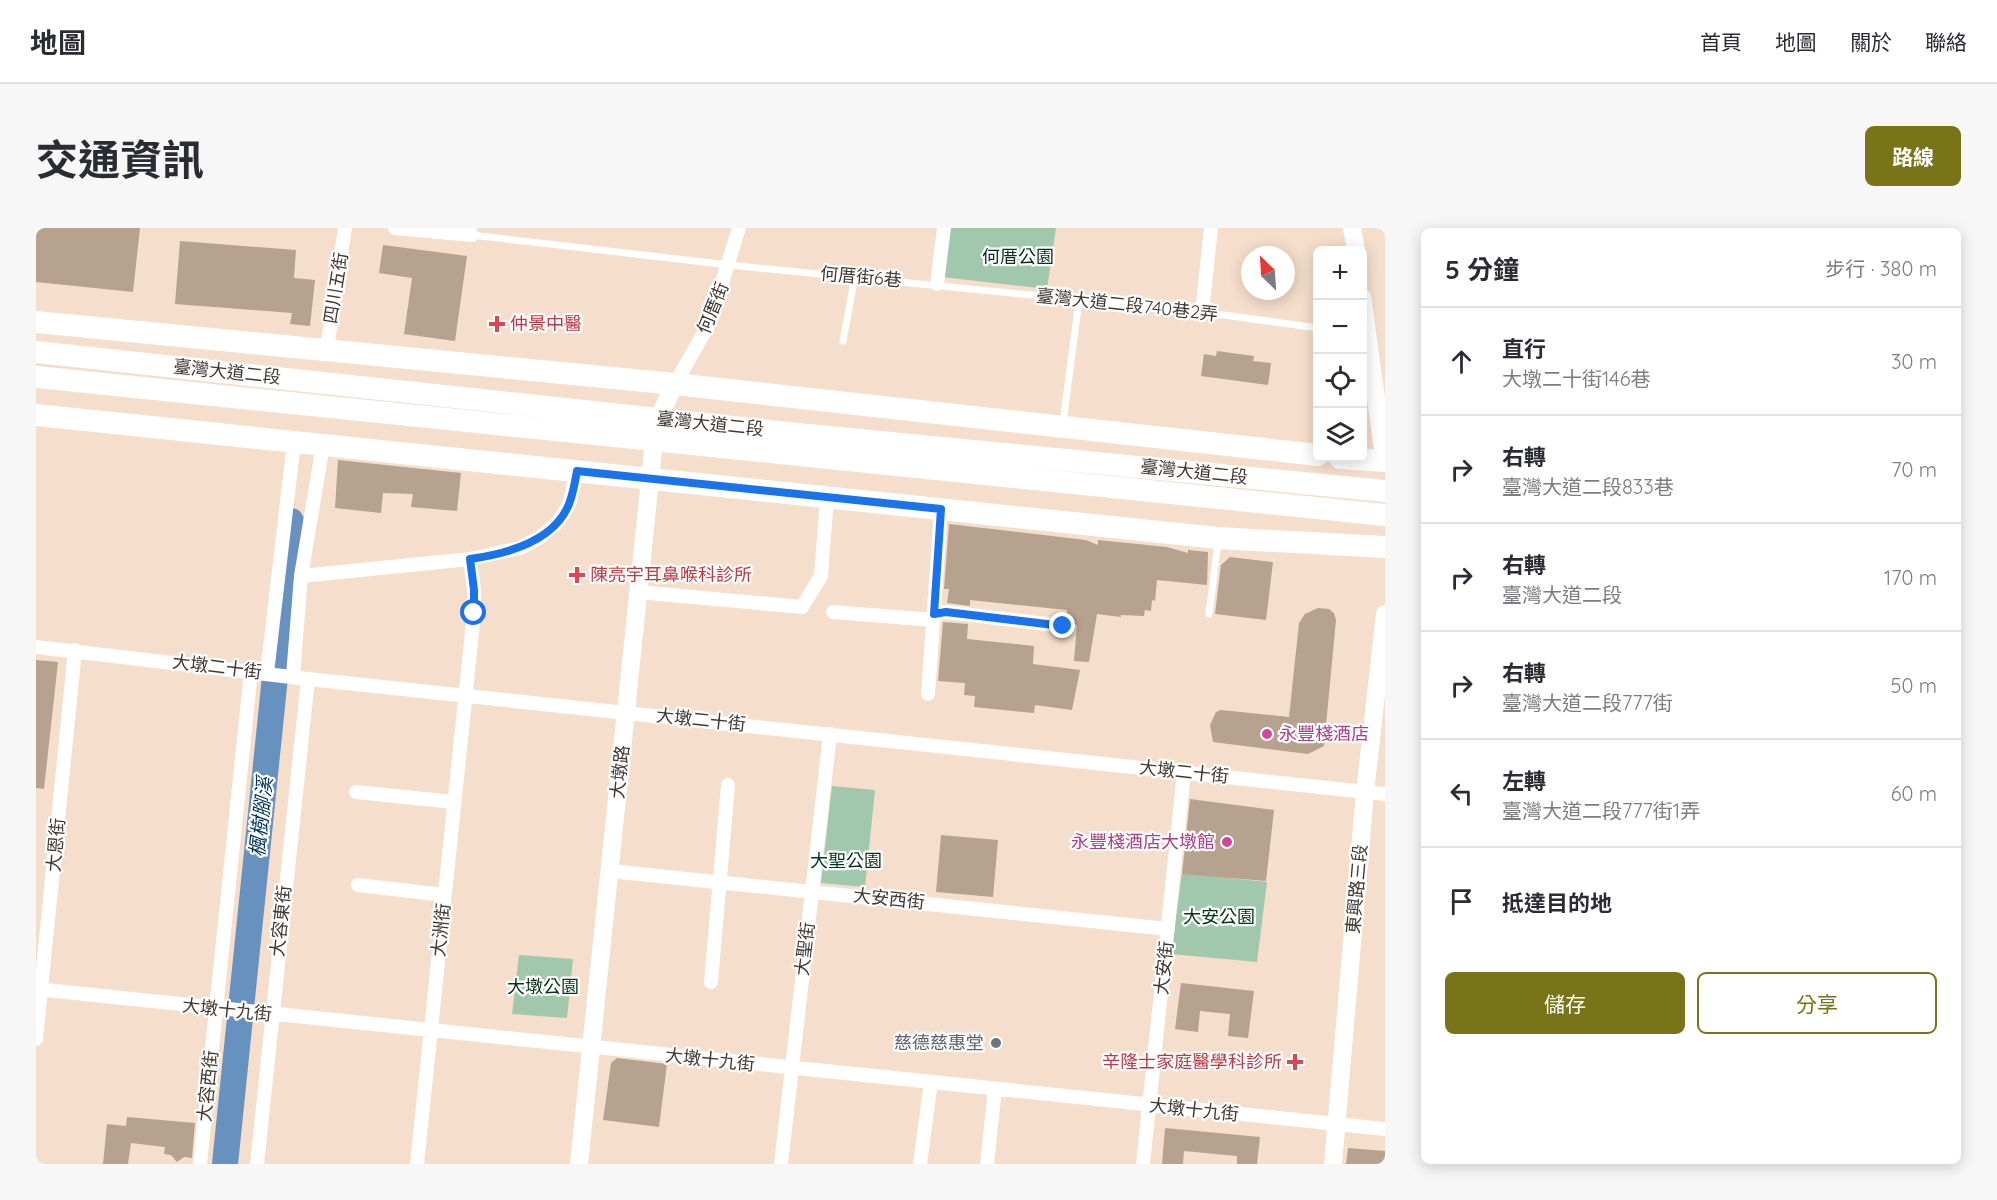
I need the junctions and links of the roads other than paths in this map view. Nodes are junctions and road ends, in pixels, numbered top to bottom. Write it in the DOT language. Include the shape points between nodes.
graph roads {
  1 [pos="345,228"];
  2 [pos="394,228"];
  3 [pos="739,228"];
  4 [pos="944,228"];
  5 [pos="1211,228"];
  6 [pos="1352,228"];
  7 [pos="473,232"];
  8 [pos="1355,246"];
  9 [pos="729,265"];
  10 [pos="855,276"];
  11 [pos="937,284"];
  12 [pos="1079,300"];
  13 [pos="1203,312"];
  14 [pos="36,322"];
  15 [pos="1313,327"];
  16 [pos="843,341"];
  17 [pos="1367,342"];
  18 [pos="327,348"];
  19 [pos="36,352"];
  20 [pos="36,377"];
  21 [pos="675,384"];
  22 [pos="36,415"];
  23 [pos="658,419"];
  24 [pos="1062,425"];
  25 [pos="654,441"];
  26 [pos="294,442"];
  27 [pos="323,445"];
  28 [pos="1313,455"];
  29 [pos="1367,460"];
  30 [pos="1385,462"];
  31 [pos="577,471"];
  32 [pos="650,479"];
  33 [pos="1385,491"];
  34 [pos="827,497"];
  35 [pos="941,509"];
  36 [pos="1385,515"];
  37 [pos="1218,538"];
  38 [pos="1385,547"];
  39 [pos="470,559"];
  40 [pos="302,576"];
  41 [pos="638,592"];
  42 [pos="833,612"];
  43 [pos="1209,614"];
  44 [pos="1385,614"];
  45 [pos="933,617"];
  46 [pos="1063,626"];
  47 [pos="36,647"];
  48 [pos="75,650"];
  49 [pos="251,671"];
  50 [pos="267,673"];
  51 [pos="292,676"];
  52 [pos="308,679"];
  53 [pos="928,694"];
  54 [pos="465,695"];
  55 [pos="626,712"];
  56 [pos="830,734"];
  57 [pos="1184,772"];
  58 [pos="728,785"];
  59 [pos="356,792"];
  60 [pos="1365,792"];
  61 [pos="1385,794"];
  62 [pos="454,802"];
  63 [pos="610,871"];
  64 [pos="720,882"];
  65 [pos="358,885"];
  66 [pos="812,891"];
  67 [pos="444,895"];
  68 [pos="1168,929"];
  69 [pos="711,982"];
  70 [pos="39,989"];
  71 [pos="216,1009"];
  72 [pos="271,1014"];
  73 [pos="431,1030"];
  74 [pos="36,1040"];
  75 [pos="592,1047"];
  76 [pos="792,1068"];
  77 [pos="931,1082"];
  78 [pos="995,1089"];
  79 [pos="1149,1105"];
  80 [pos="1337,1125"];
  81 [pos="1385,1129"];
  82 [pos="200,1164"];
  83 [pos="257,1164"];
  84 [pos="417,1164"];
  85 [pos="579,1164"];
  86 [pos="781,1164"];
  87 [pos="920,1164"];
  88 [pos="987,1164"];
  89 [pos="1143,1164"];
  90 [pos="1333,1164"];
  1 -- 18 [label="street, 四川五街"];
  2 -- 7 [label="street"];
  3 -- 9 [label="street, 何厝街"];
  4 -- 11 [label="street"];
  5 -- 13 [label="street"];
  6 -- 8 [label="street"];
  7 -- 9 [label="lane, 何厝街6巷"];
  9 -- 10 [label="lane, 何厝街6巷"];
  9 -- 21 [label="street, 何厝街" via="709,324"];
  10 -- 11 [label="lane, 何厝街6巷"];
  10 -- 16 [label="lane"];
  11 -- 12 [label="lane, 臺灣大道二段740巷2弄"];
  12 -- 13 [label="lane, 臺灣大道二段740巷2弄"];
  12 -- 24 [label="lane"];
  13 -- 15 [label="lane, 臺灣大道二段740巷2弄"];
  14 -- 18 [label="main road, 臺灣大道二段"];
  17 -- 30 [label="street"];
  18 -- 21 [label="main road, 臺灣大道二段"];
  19 -- 23 [label="main road, 臺灣大道二段"];
  20 -- 25 [label="main road, 臺灣大道二段"];
  21 -- 23 [label="street, 大墩路"];
  21 -- 24 [label="main road, 臺灣大道二段"];
  22 -- 26 [label="main road"];
  23 -- 25 [label="street, 大墩路"];
  23 -- 33 [label="main road, 臺灣大道二段"];
  24 -- 28 [label="main road, 臺灣大道二段"];
  25 -- 32 [label="street, 大墩路"];
  25 -- 36 [label="main road, 臺灣大道二段"];
  26 -- 27 [label="main road"];
  26 -- 50 [label="street"];
  27 -- 31 [label="main road"];
  27 -- 40 [label="street"];
  29 -- 30 [label="main road"];
  31 -- 32 [label="main road"];
  31 -- 39 [label="street" via="569,505 558,522 539,538 520,548"];
  32 -- 34 [label="main road"];
  32 -- 41 [label="street, 大墩路"];
  34 -- 35 [label="main road"];
  34 -- 41 [label="street" via="821,576 802,607"];
  35 -- 37 [label="main road"];
  35 -- 45 [label="street"];
  37 -- 38 [label="main road"];
  37 -- 43 [label="lane"];
  39 -- 40 [label="street"];
  39 -- 54 [label="street, 大洲街" via="474,613"];
  40 -- 51 [label="street"];
  41 -- 55 [label="street, 大墩路"];
  42 -- 45 [label="street"];
  44 -- 60 [label="street, 東興路三段"];
  45 -- 46 [label="street" via="946,612"];
  45 -- 53 [label="street"];
  47 -- 48 [label="street, 大墩二十街"];
  48 -- 49 [label="street, 大墩二十街"];
  48 -- 70 [label="street, 大恩街"];
  49 -- 50 [label="street, 大墩二十街"];
  49 -- 71 [label="street"];
  50 -- 51 [label="street, 大墩二十街"];
  51 -- 52 [label="street, 大墩二十街"];
  52 -- 54 [label="street, 大墩二十街"];
  52 -- 72 [label="street, 大容東街"];
  54 -- 55 [label="street, 大墩二十街"];
  54 -- 62 [label="street, 大洲街"];
  55 -- 56 [label="street, 大墩二十街"];
  55 -- 63 [label="street, 大墩路"];
  56 -- 57 [label="street, 大墩二十街"];
  56 -- 66 [label="street, 大聖街"];
  57 -- 60 [label="street, 大墩二十街"];
  57 -- 68 [label="street, 大安街"];
  58 -- 64 [label="street"];
  59 -- 62 [label="street"];
  60 -- 61 [label="street, 大墩二十街"];
  60 -- 80 [label="street, 東興路三段"];
  62 -- 67 [label="street, 大洲街"];
  63 -- 64 [label="street, 大安西街"];
  63 -- 75 [label="street, 大墩路"];
  64 -- 66 [label="street, 大安西街"];
  64 -- 69 [label="street"];
  65 -- 67 [label="street"];
  66 -- 68 [label="street, 大安西街"];
  66 -- 76 [label="street, 大聖街"];
  67 -- 73 [label="street, 大洲街"];
  68 -- 79 [label="street, 大安街"];
  70 -- 71 [label="street, 大墩十九街"];
  70 -- 74 [label="street, 大恩街"];
  71 -- 72 [label="street, 大墩十九街"];
  71 -- 82 [label="street, 大容西街"];
  72 -- 73 [label="street, 大墩十九街"];
  72 -- 83 [label="street, 大容東街"];
  73 -- 75 [label="street, 大墩十九街"];
  73 -- 84 [label="street, 大洲街"];
  75 -- 76 [label="street, 大墩十九街"];
  75 -- 85 [label="street, 大墩路"];
  76 -- 77 [label="street, 大墩十九街"];
  76 -- 86 [label="street, 大聖街"];
  77 -- 78 [label="street, 大墩十九街"];
  77 -- 87 [label="street"];
  78 -- 79 [label="street, 大墩十九街"];
  78 -- 88 [label="street"];
  79 -- 80 [label="street, 大墩十九街"];
  79 -- 89 [label="street, 大安街"];
  80 -- 81 [label="street, 大墩十九街"];
  80 -- 90 [label="street, 東興路三段"];
}
